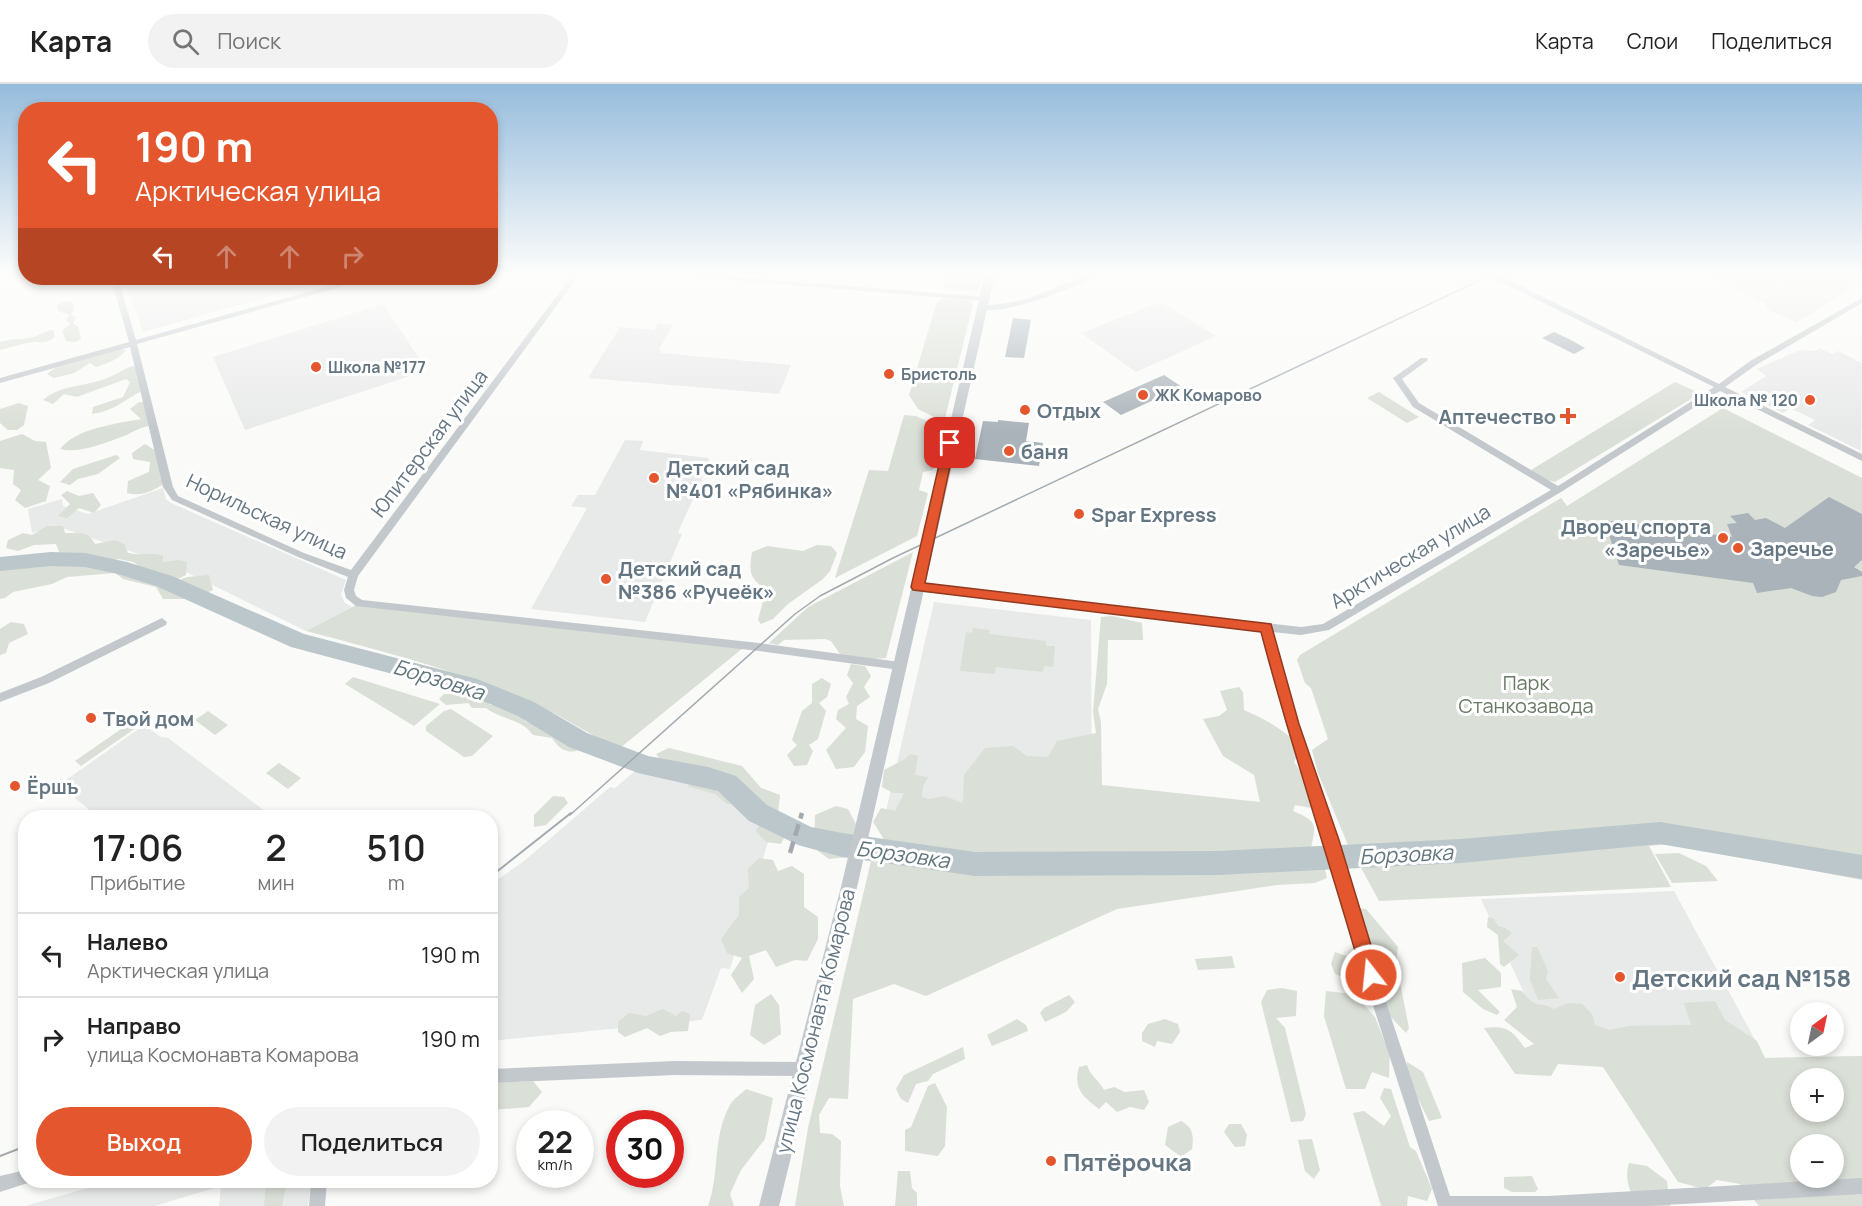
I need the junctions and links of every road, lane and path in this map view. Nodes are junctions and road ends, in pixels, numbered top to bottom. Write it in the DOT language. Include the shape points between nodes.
graph roads {
  1 [pos="128,326"];
  2 [pos="192,326"];
  3 [pos="537,326"];
  4 [pos="979,326"];
  5 [pos="1597,326"];
  6 [pos="1816,326"];
  7 [pos="133,343"];
  8 [pos="1425,360"];
  9 [pos="0,381"];
  10 [pos="1719,387"];
  11 [pos="1862,458"];
  12 [pos="1558,490"];
  13 [pos="353,575"];
  14 [pos="917,587"];
  15 [pos="162,622"];
  16 [pos="1266,627"];
  17 [pos="900,666"];
  18 [pos="0,698"];
  19 [pos="803,1069"];
  20 [pos="498,1076"];
  21 [pos="18,1179"];
  22 [pos="0,1184"];
  23 [pos="1862,1186"];
  24 [pos="318,1188"];
  25 [pos="1446,1205"];
  26 [pos="316,1206"];
  27 [pos="769,1206"];
  1 -- 7 [label="street, Норильская улица"];
  2 -- 7 [label="street"];
  3 -- 13 [label="street, Юпитерская улица"];
  4 -- 14 [label="street, улица Космонавта Комарова"];
  5 -- 10 [label="street"];
  6 -- 10 [label="street, Арктическая улица"];
  7 -- 9 [label="street"];
  7 -- 13 [label="street, Норильская улица" via="168,487 175,498"];
  8 -- 12 [label="street" via="1396,378 1416,405"];
  10 -- 11 [label="street"];
  10 -- 12 [label="street, Арктическая улица"];
  12 -- 16 [label="street, Арктическая улица" via="1325,627 1301,631"];
  13 -- 17 [label="street" via="349,590 351,598 360,603"];
  14 -- 16 [label="street, Арктическая улица"];
  14 -- 17 [label="street, улица Космонавта Комарова"];
  15 -- 18 [label="street"];
  16 -- 25 [label="street" via="1292,724"];
  17 -- 19 [label="street, улица Космонавта Комарова"];
  19 -- 20 [label="street" via="675,1068"];
  19 -- 27 [label="street, улица Космонавта Комарова"];
  21 -- 22 [label="street"];
  23 -- 25 [label="street" via="1548,1204"];
  24 -- 26 [label="street"];
}
